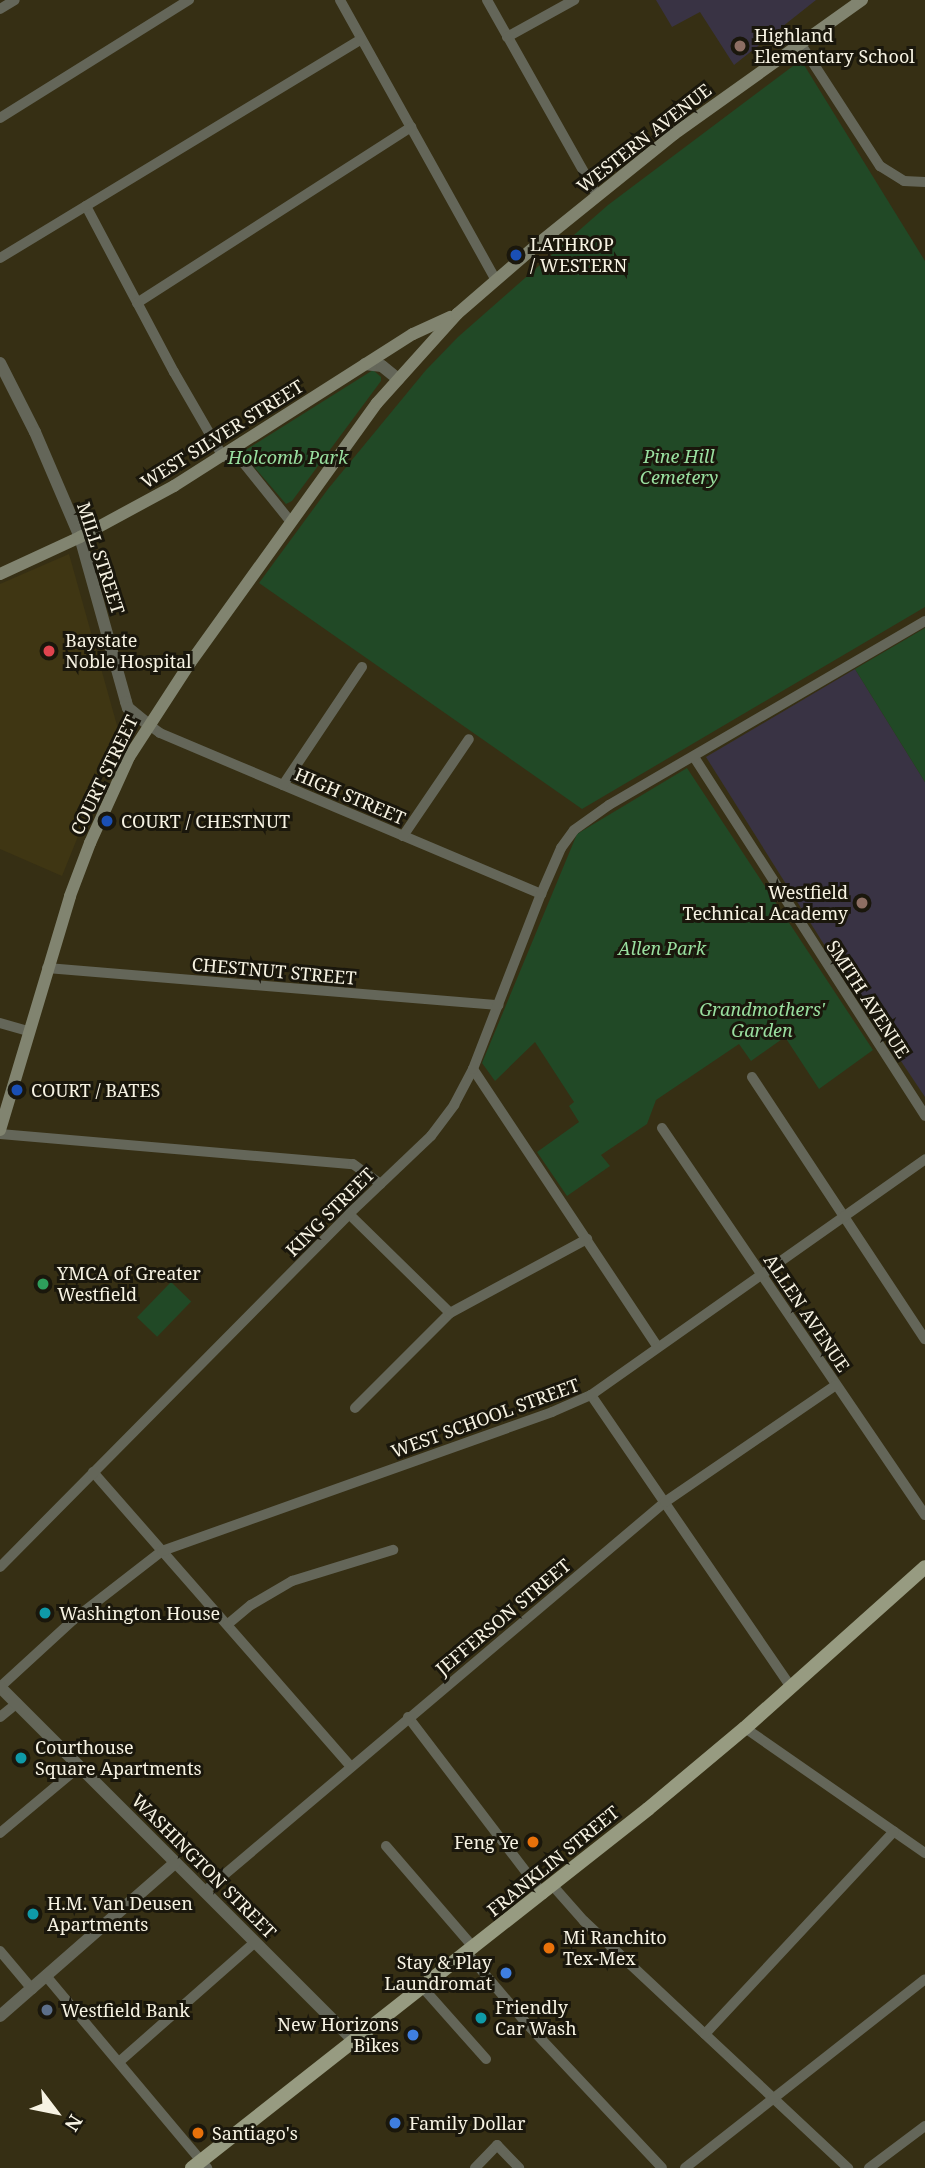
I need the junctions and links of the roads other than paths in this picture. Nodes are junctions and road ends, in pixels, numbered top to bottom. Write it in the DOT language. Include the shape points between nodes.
graph roads {
  1 [pos="15,0"];
  2 [pos="189,0"];
  3 [pos="340,0"];
  4 [pos="486,0"];
  5 [pos="574,0"];
  6 [pos="860,1"];
  7 [pos="0,9"];
  8 [pos="508,37"];
  9 [pos="361,39"];
  10 [pos="800,43"];
  11 [pos="0,118"];
  12 [pos="411,127"];
  13 [pos="925,182"];
  14 [pos="597,195"];
  15 [pos="86,206"];
  16 [pos="0,258"];
  17 [pos="496,280"];
  18 [pos="137,303"];
  19 [pos="457,314"];
  20 [pos="0,363"];
  21 [pos="365,364"];
  22 [pos="398,379"];
  23 [pos="228,454"];
  24 [pos="289,521"];
  25 [pos="80,537"];
  26 [pos="0,574"];
  27 [pos="925,621"];
  28 [pos="362,667"];
  29 [pos="148,724"];
  30 [pos="469,739"];
  31 [pos="694,757"];
  32 [pos="283,785"];
  33 [pos="403,836"];
  34 [pos="541,894"];
  35 [pos="47,968"];
  36 [pos="498,1005"];
  37 [pos="0,1023"];
  38 [pos="28,1031"];
  39 [pos="473,1069"];
  40 [pos="752,1077"];
  41 [pos="925,1116"];
  42 [pos="663,1128"];
  43 [pos="0,1132"];
  44 [pos="925,1159"];
  45 [pos="381,1184"];
  46 [pos="349,1214"];
  47 [pos="845,1217"];
  48 [pos="587,1239"];
  49 [pos="762,1274"];
  50 [pos="450,1313"];
  51 [pos="925,1339"];
  52 [pos="658,1347"];
  53 [pos="836,1385"];
  54 [pos="591,1395"];
  55 [pos="355,1408"];
  56 [pos="93,1472"];
  57 [pos="665,1502"];
  58 [pos="925,1515"];
  59 [pos="393,1550"];
  60 [pos="162,1551"];
  61 [pos="0,1567"];
  62 [pos="923,1571"];
  63 [pos="228,1624"];
  64 [pos="0,1687"];
  65 [pos="791,1687"];
  66 [pos="17,1703"];
  67 [pos="0,1717"];
  68 [pos="408,1717"];
  69 [pos="745,1728"];
  70 [pos="350,1766"];
  71 [pos="79,1767"];
  72 [pos="894,1831"];
  73 [pos="0,1833"];
  74 [pos="386,1846"];
  75 [pos="925,1853"];
  76 [pos="175,1863"];
  77 [pos="548,1890"];
  78 [pos="205,1891"];
  79 [pos="255,1942"];
  80 [pos="0,1951"];
  81 [pos="470,1951"];
  82 [pos="46,1976"];
  83 [pos="925,1979"];
  84 [pos="422,1988"];
  85 [pos="32,1989"];
  86 [pos="0,2016"];
  87 [pos="705,2034"];
  88 [pos="354,2041"];
  89 [pos="486,2059"];
  90 [pos="120,2062"];
  91 [pos="773,2099"];
  92 [pos="925,2126"];
  93 [pos="200,2165"];
  94 [pos="475,2168"];
  95 [pos="519,2168"];
  96 [pos="662,2168"];
  97 [pos="685,2168"];
  98 [pos="848,2168"];
  99 [pos="870,2168"];
  1 -- 7 [label="street"];
  2 -- 11 [label="street"];
  3 -- 9 [label="street"];
  4 -- 8 [label="street"];
  5 -- 8 [label="street"];
  6 -- 10 [label="main road, WESTERN AVENUE"];
  8 -- 14 [label="street"];
  9 -- 12 [label="street"];
  9 -- 15 [label="street"];
  10 -- 13 [label="street" via="880,166 904,181"];
  10 -- 14 [label="main road, WESTERN AVENUE"];
  12 -- 17 [label="street"];
  12 -- 18 [label="street"];
  14 -- 17 [label="main road, WESTERN AVENUE"];
  15 -- 16 [label="street"];
  15 -- 18 [label="street"];
  17 -- 19 [label="main road, WESTERN AVENUE"];
  18 -- 23 [label="street"];
  19 -- 21 [label="main road, WEST SILVER STREET"];
  19 -- 22 [label="main road, COURT STREET"];
  20 -- 25 [label="street, MILL STREET"];
  21 -- 22 [label="street" via="382,366"];
  21 -- 23 [label="main road, WEST SILVER STREET"];
  22 -- 24 [label="main road, COURT STREET"];
  23 -- 24 [label="street"];
  23 -- 25 [label="main road, WEST SILVER STREET"];
  24 -- 29 [label="main road, COURT STREET"];
  25 -- 26 [label="main road, WEST SILVER STREET"];
  25 -- 29 [label="street, MILL STREET" via="128,708"];
  27 -- 31 [label="street, KING STREET"];
  28 -- 32 [label="street"];
  29 -- 32 [label="street, HIGH STREET"];
  29 -- 35 [label="main road, COURT STREET" via="90,843"];
  30 -- 33 [label="street"];
  31 -- 34 [label="street, KING STREET" via="589,817 568,838"];
  31 -- 41 [label="street, SMITH AVENUE"];
  32 -- 33 [label="street, HIGH STREET"];
  33 -- 34 [label="street, HIGH STREET"];
  34 -- 36 [label="street, KING STREET"];
  35 -- 36 [label="street, CHESTNUT STREET"];
  35 -- 38 [label="main road, COURT STREET"];
  36 -- 39 [label="street, KING STREET"];
  37 -- 38 [label="street"];
  38 -- 43 [label="main road, COURT STREET"];
  39 -- 45 [label="street, KING STREET" via="431,1136"];
  39 -- 48 [label="street"];
  40 -- 47 [label="street"];
  42 -- 49 [label="street, ALLEN AVENUE"];
  43 -- 45 [label="street" via="353,1164"];
  44 -- 47 [label="street, WEST SCHOOL STREET"];
  45 -- 46 [label="street, KING STREET"];
  46 -- 50 [label="street"];
  46 -- 56 [label="street, KING STREET"];
  47 -- 49 [label="street, WEST SCHOOL STREET"];
  47 -- 51 [label="street"];
  48 -- 50 [label="street"];
  48 -- 52 [label="street"];
  49 -- 52 [label="street, WEST SCHOOL STREET"];
  49 -- 53 [label="street, ALLEN AVENUE"];
  50 -- 55 [label="street"];
  52 -- 54 [label="street, WEST SCHOOL STREET"];
  53 -- 57 [label="street, JEFFERSON STREET"];
  53 -- 58 [label="street, ALLEN AVENUE"];
  54 -- 57 [label="street"];
  54 -- 60 [label="street, WEST SCHOOL STREET"];
  56 -- 60 [label="street"];
  56 -- 61 [label="street, KING STREET"];
  57 -- 65 [label="street"];
  57 -- 68 [label="street, JEFFERSON STREET"];
  59 -- 63 [label="street" via="292,1581"];
  60 -- 63 [label="street"];
  60 -- 64 [label="street, WEST SCHOOL STREET" via="80,1614"];
  62 -- 65 [label="main road, FRANKLIN STREET"];
  63 -- 70 [label="street"];
  64 -- 66 [label="street, WASHINGTON STREET"];
  65 -- 69 [label="main road, FRANKLIN STREET"];
  66 -- 67 [label="street"];
  66 -- 71 [label="street, WASHINGTON STREET"];
  68 -- 70 [label="street, JEFFERSON STREET"];
  68 -- 77 [label="street"];
  69 -- 72 [label="street"];
  69 -- 77 [label="main road, FRANKLIN STREET"];
  70 -- 78 [label="street, JEFFERSON STREET"];
  71 -- 73 [label="street"];
  71 -- 76 [label="street, WASHINGTON STREET"];
  72 -- 75 [label="street"];
  72 -- 87 [label="street"];
  74 -- 81 [label="street"];
  76 -- 78 [label="street, WASHINGTON STREET"];
  76 -- 82 [label="street"];
  77 -- 81 [label="main road, FRANKLIN STREET"];
  77 -- 87 [label="street"];
  78 -- 79 [label="street, WASHINGTON STREET"];
  79 -- 88 [label="street, WASHINGTON STREET"];
  79 -- 90 [label="street"];
  80 -- 85 [label="street"];
  81 -- 84 [label="main road, FRANKLIN STREET"];
  81 -- 96 [label="street" via="527,2024"];
  82 -- 85 [label="street"];
  82 -- 90 [label="street"];
  83 -- 91 [label="street"];
  84 -- 88 [label="main road, FRANKLIN STREET"];
  84 -- 89 [label="street"];
  85 -- 86 [label="street"];
  87 -- 91 [label="street"];
  88 -- 93 [label="main road, FRANKLIN STREET"];
  90 -- 93 [label="street"];
  91 -- 97 [label="street"];
  91 -- 98 [label="street"];
  92 -- 99 [label="street"];
  94 -- 95 [label="street" via="497,2145"];
}
